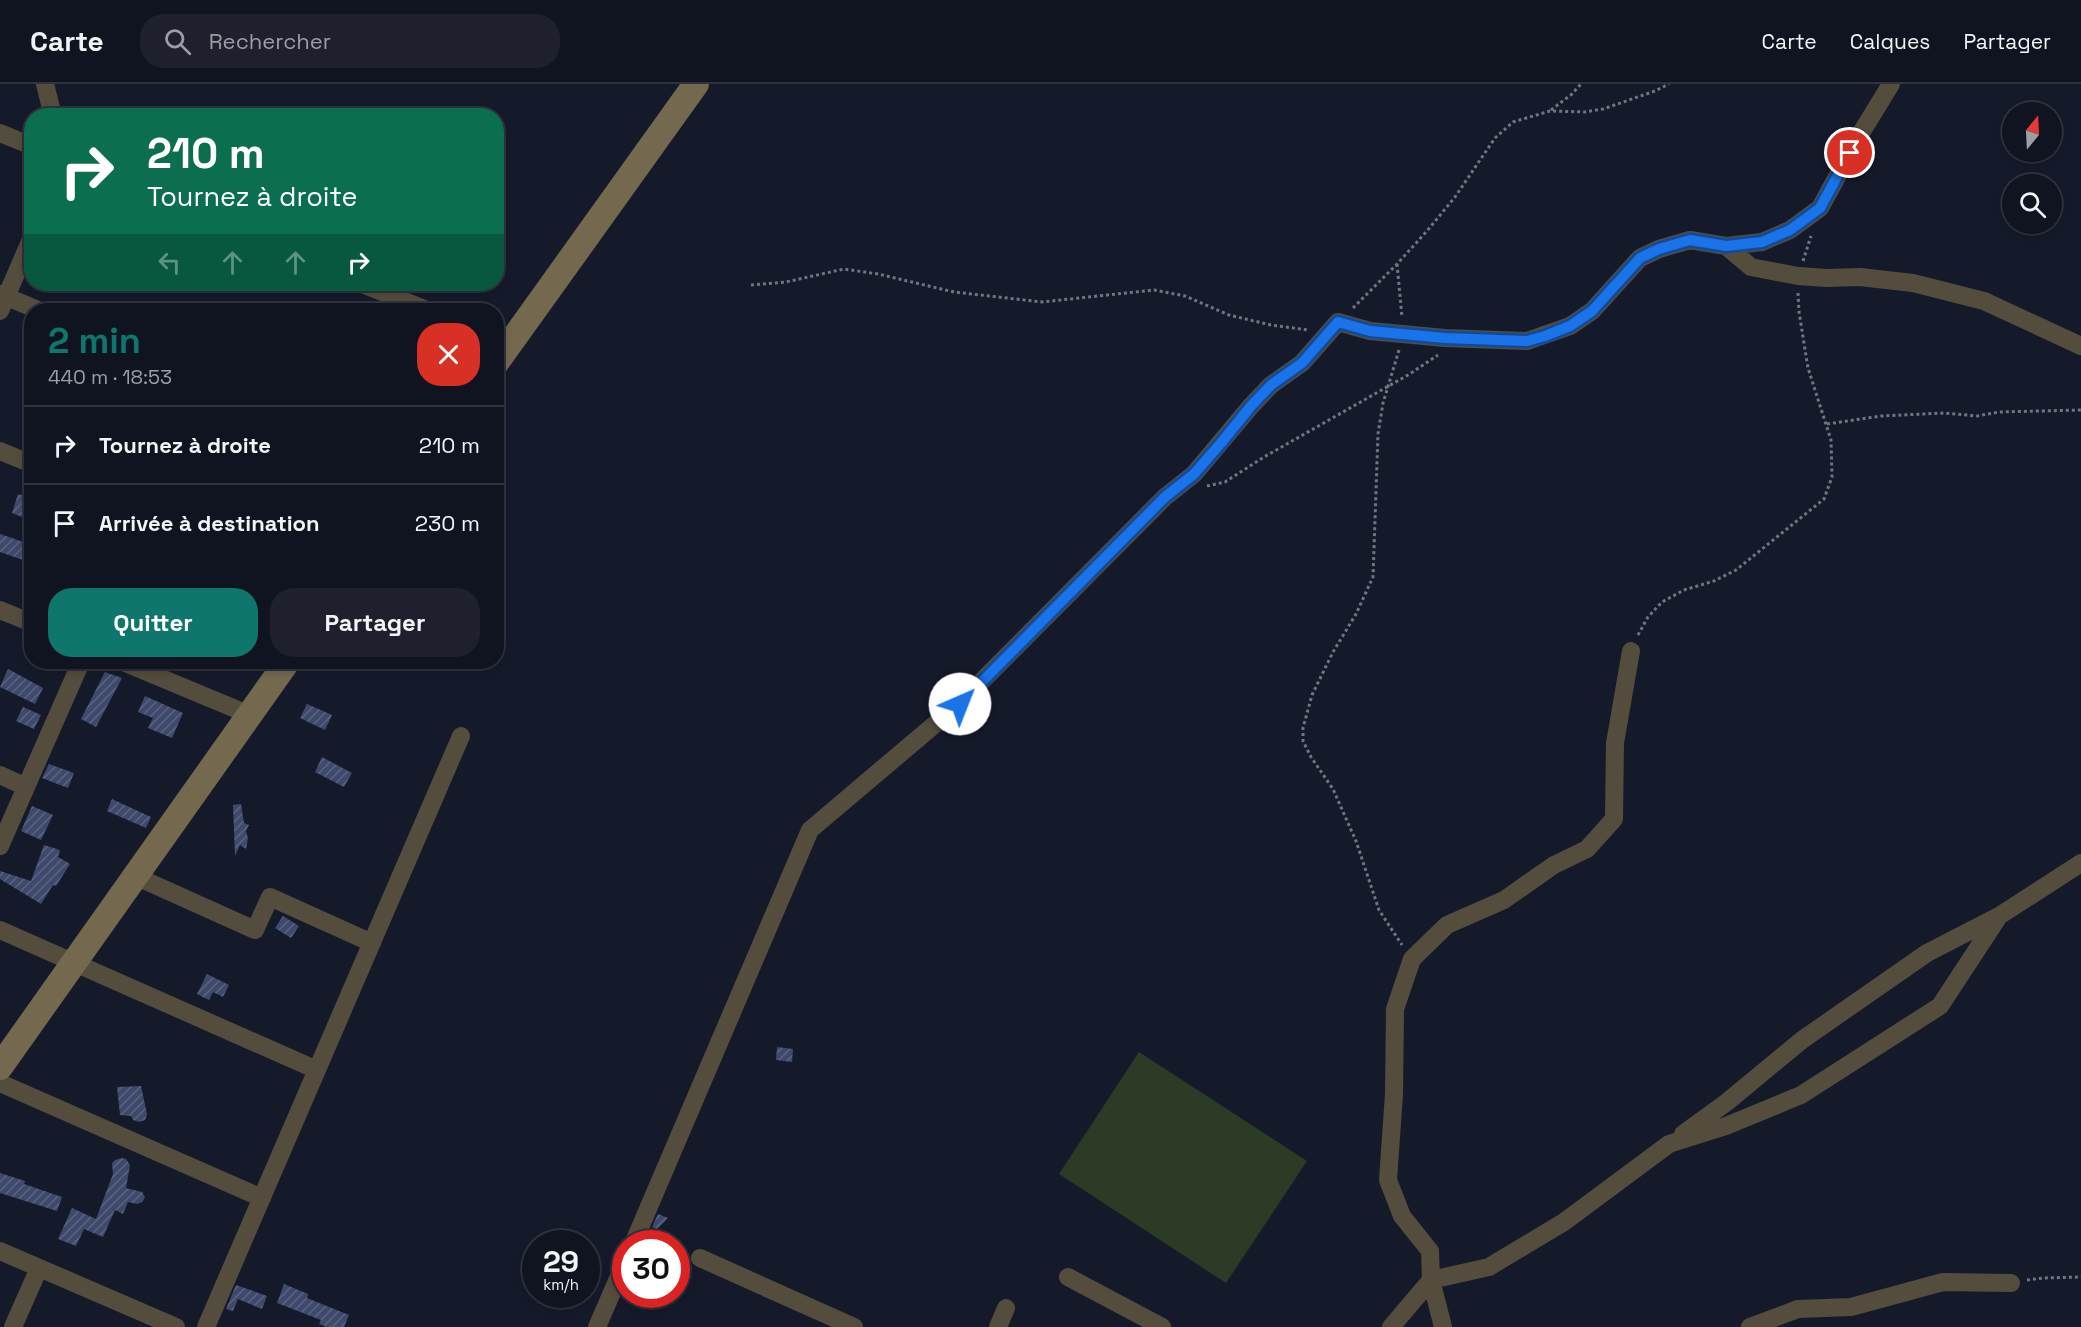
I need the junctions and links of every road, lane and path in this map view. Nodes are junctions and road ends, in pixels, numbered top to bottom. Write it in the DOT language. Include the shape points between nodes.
graph roads {
  1 [pos="45,84"];
  2 [pos="696,84"];
  3 [pos="1581,84"];
  4 [pos="1669,84"];
  5 [pos="1891,84"];
  6 [pos="51,108"];
  7 [pos="1550,111"];
  8 [pos="0,133"];
  9 [pos="24,143"];
  10 [pos="1820,208"];
  11 [pos="1726,246"];
  12 [pos="24,254"];
  13 [pos="1397,264"];
  14 [pos="1798,276"];
  15 [pos="751,285"];
  16 [pos="392,291"];
  17 [pos="2,300"];
  18 [pos="414,303"];
  19 [pos="24,306"];
  20 [pos="1338,322"];
  21 [pos="1404,333"];
  22 [pos="1461,339"];
  23 [pos="504,345"];
  24 [pos="2081,346"];
  25 [pos="1389,385"];
  26 [pos="2081,410"];
  27 [pos="1827,424"];
  28 [pos="0,451"];
  29 [pos="24,461"];
  30 [pos="1205,487"];
  31 [pos="0,610"];
  32 [pos="24,620"];
  33 [pos="1631,651"];
  34 [pos="78,669"];
  35 [pos="140,669"];
  36 [pos="282,669"];
  37 [pos="250,715"];
  38 [pos="461,736"];
  39 [pos="0,775"];
  40 [pos="26,787"];
  41 [pos="0,846"];
  42 [pos="2081,863"];
  43 [pos="135,876"];
  44 [pos="1999,916"];
  45 [pos="0,930"];
  46 [pos="372,943"];
  47 [pos="1412,959"];
  48 [pos="75,963"];
  49 [pos="0,1067"];
  50 [pos="317,1070"];
  51 [pos="0,1083"];
  52 [pos="1669,1144"];
  53 [pos="262,1198"];
  54 [pos="639,1230"];
  55 [pos="0,1251"];
  56 [pos="700,1258"];
  57 [pos="39,1268"];
  58 [pos="1068,1277"];
  59 [pos="2081,1277"];
  60 [pos="1431,1280"];
  61 [pos="2011,1283"];
  62 [pos="612,1292"];
  63 [pos="1006,1308"];
  64 [pos="843,1325"];
  65 [pos="13,1327"];
  66 [pos="176,1327"];
  67 [pos="206,1327"];
  68 [pos="597,1327"];
  69 [pos="998,1327"];
  70 [pos="1162,1327"];
  71 [pos="1391,1327"];
  72 [pos="1443,1327"];
  73 [pos="1750,1327"];
  1 -- 6 [label="street"];
  2 -- 23 [label="main road"];
  3 -- 7 [label="path"];
  4 -- 7 [label="path" via="1603,109"];
  5 -- 10 [label="street"];
  7 -- 13 [label="path" via="1513,122 1495,138 1455,197"];
  8 -- 9 [label="street"];
  10 -- 11 [label="street" via="1790,230 1762,242"];
  10 -- 14 [label="path"];
  11 -- 14 [label="street" via="1751,267"];
  11 -- 22 [label="street" via="1690,240 1640,258 1592,311 1545,336 1527,341"];
  12 -- 17 [label="street"];
  13 -- 20 [label="path"];
  13 -- 21 [label="path"];
  14 -- 24 [label="street" via="1913,283 1984,301"];
  14 -- 27 [label="path" via="1808,368"];
  15 -- 20 [label="path" via="844,269 954,292 1042,302 1154,290 1185,296 1229,315 1271,325 1308,330"];
  16 -- 18 [label="street"];
  17 -- 19 [label="street"];
  20 -- 21 [label="street" via="1370,331"];
  20 -- 54 [label="street" via="1302,363 1271,385 1251,406 1194,474 1165,497 960,704 810,830"];
  21 -- 22 [label="street"];
  21 -- 25 [label="path"];
  22 -- 25 [label="path"];
  25 -- 30 [label="path" via="1225,482"];
  25 -- 47 [label="path" via="1378,434 1373,577 1312,695 1303,741 1333,789 1356,841 1379,910"];
  26 -- 27 [label="path" via="1881,416"];
  27 -- 33 [label="path" via="1832,440 1832,477 1824,499 1736,570 1662,602 1644,623"];
  28 -- 29 [label="street"];
  31 -- 32 [label="street"];
  33 -- 47 [label="street" via="1615,743 1614,819 1587,849 1554,865 1504,900 1447,925"];
  34 -- 40 [label="street"];
  35 -- 37 [label="street"];
  36 -- 37 [label="main road"];
  37 -- 43 [label="main road"];
  38 -- 46 [label="street"];
  39 -- 40 [label="street"];
  40 -- 41 [label="street"];
  42 -- 44 [label="street"];
  43 -- 46 [label="street" via="255,930 270,897"];
  43 -- 48 [label="main road"];
  44 -- 52 [label="street" via="1917,959 1802,1040"];
  44 -- 52 [label="street" via="1940,1006 1801,1095"];
  45 -- 48 [label="street"];
  46 -- 50 [label="street"];
  47 -- 60 [label="street" via="1395,1009 1389,1179 1402,1216 1430,1251"];
  48 -- 49 [label="main road"];
  48 -- 50 [label="street"];
  50 -- 53 [label="street"];
  51 -- 53 [label="street"];
  52 -- 60 [label="street" via="1564,1222 1489,1268"];
  53 -- 67 [label="street"];
  55 -- 57 [label="street"];
  56 -- 64 [label="street"];
  57 -- 65 [label="street"];
  57 -- 66 [label="street"];
  58 -- 70 [label="street"];
  59 -- 61 [label="path"];
  60 -- 71 [label="street"];
  60 -- 72 [label="street"];
  61 -- 73 [label="street" via="1943,1282 1851,1307 1798,1309"];
  62 -- 68 [label="street"];
  63 -- 69 [label="street"];
}
